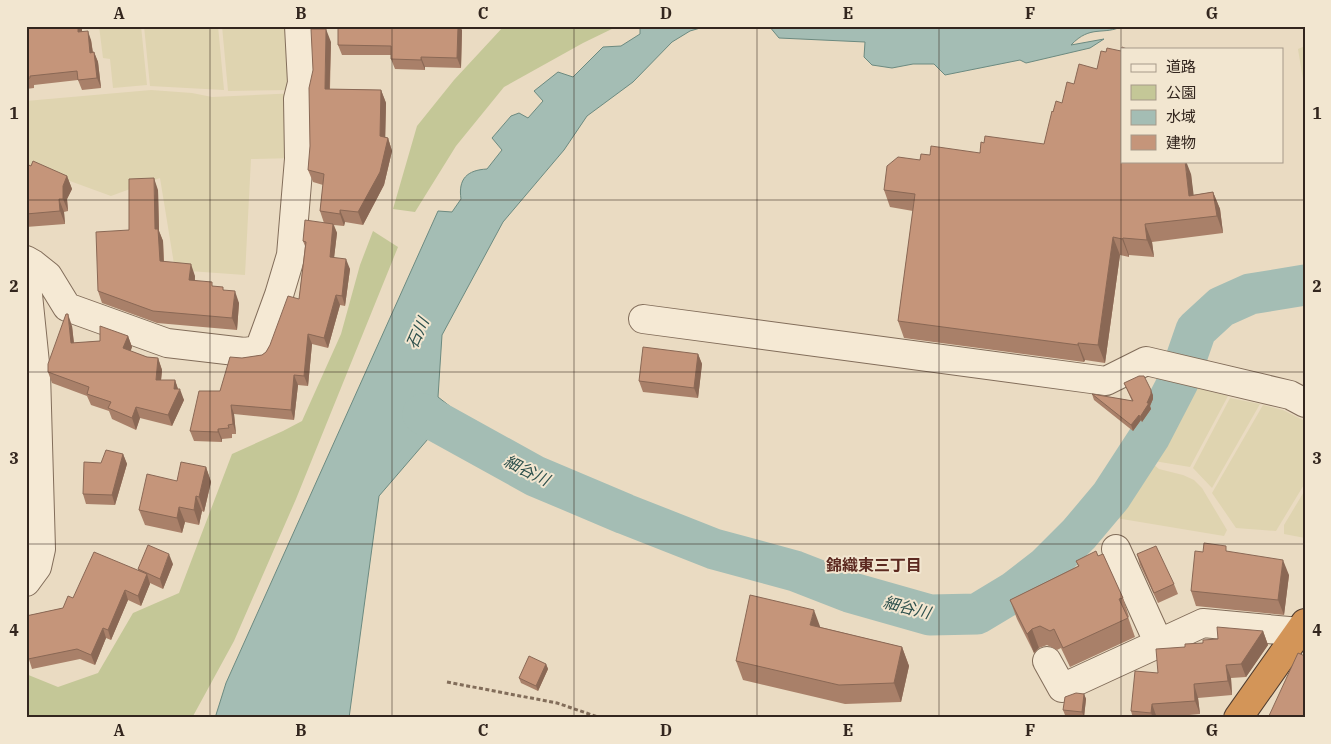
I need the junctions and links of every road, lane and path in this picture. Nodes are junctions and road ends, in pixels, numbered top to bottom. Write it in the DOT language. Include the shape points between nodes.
graph roads {
  1 [pos="299,26"];
  2 [pos="26,260"];
  3 [pos="26,275"];
  4 [pos="643,319"];
  5 [pos="1305,403"];
  6 [pos="1116,549"];
  7 [pos="26,582"];
  8 [pos="1302,627"];
  9 [pos="1159,644"];
  10 [pos="1047,661"];
  11 [pos="447,682"];
  12 [pos="601,718"];
  13 [pos="1238,718"];
  1 -- 2 [label="street" via="302,83 298,99 299,159 291,255 258,350 244,352 167,343 67,307 48,276"];
  3 -- 7 [label="street" via="36,373 41,549 37,567"];
  4 -- 5 [label="street" via="1106,381 1146,361 1290,395"];
  6 -- 9 [label="street"];
  8 -- 9 [label="street" via="1204,623"];
  8 -- 13 [label="highway"];
  9 -- 10 [label="street" via="1062,688"];
  11 -- 12 [label="path" via="557,703"];
}
